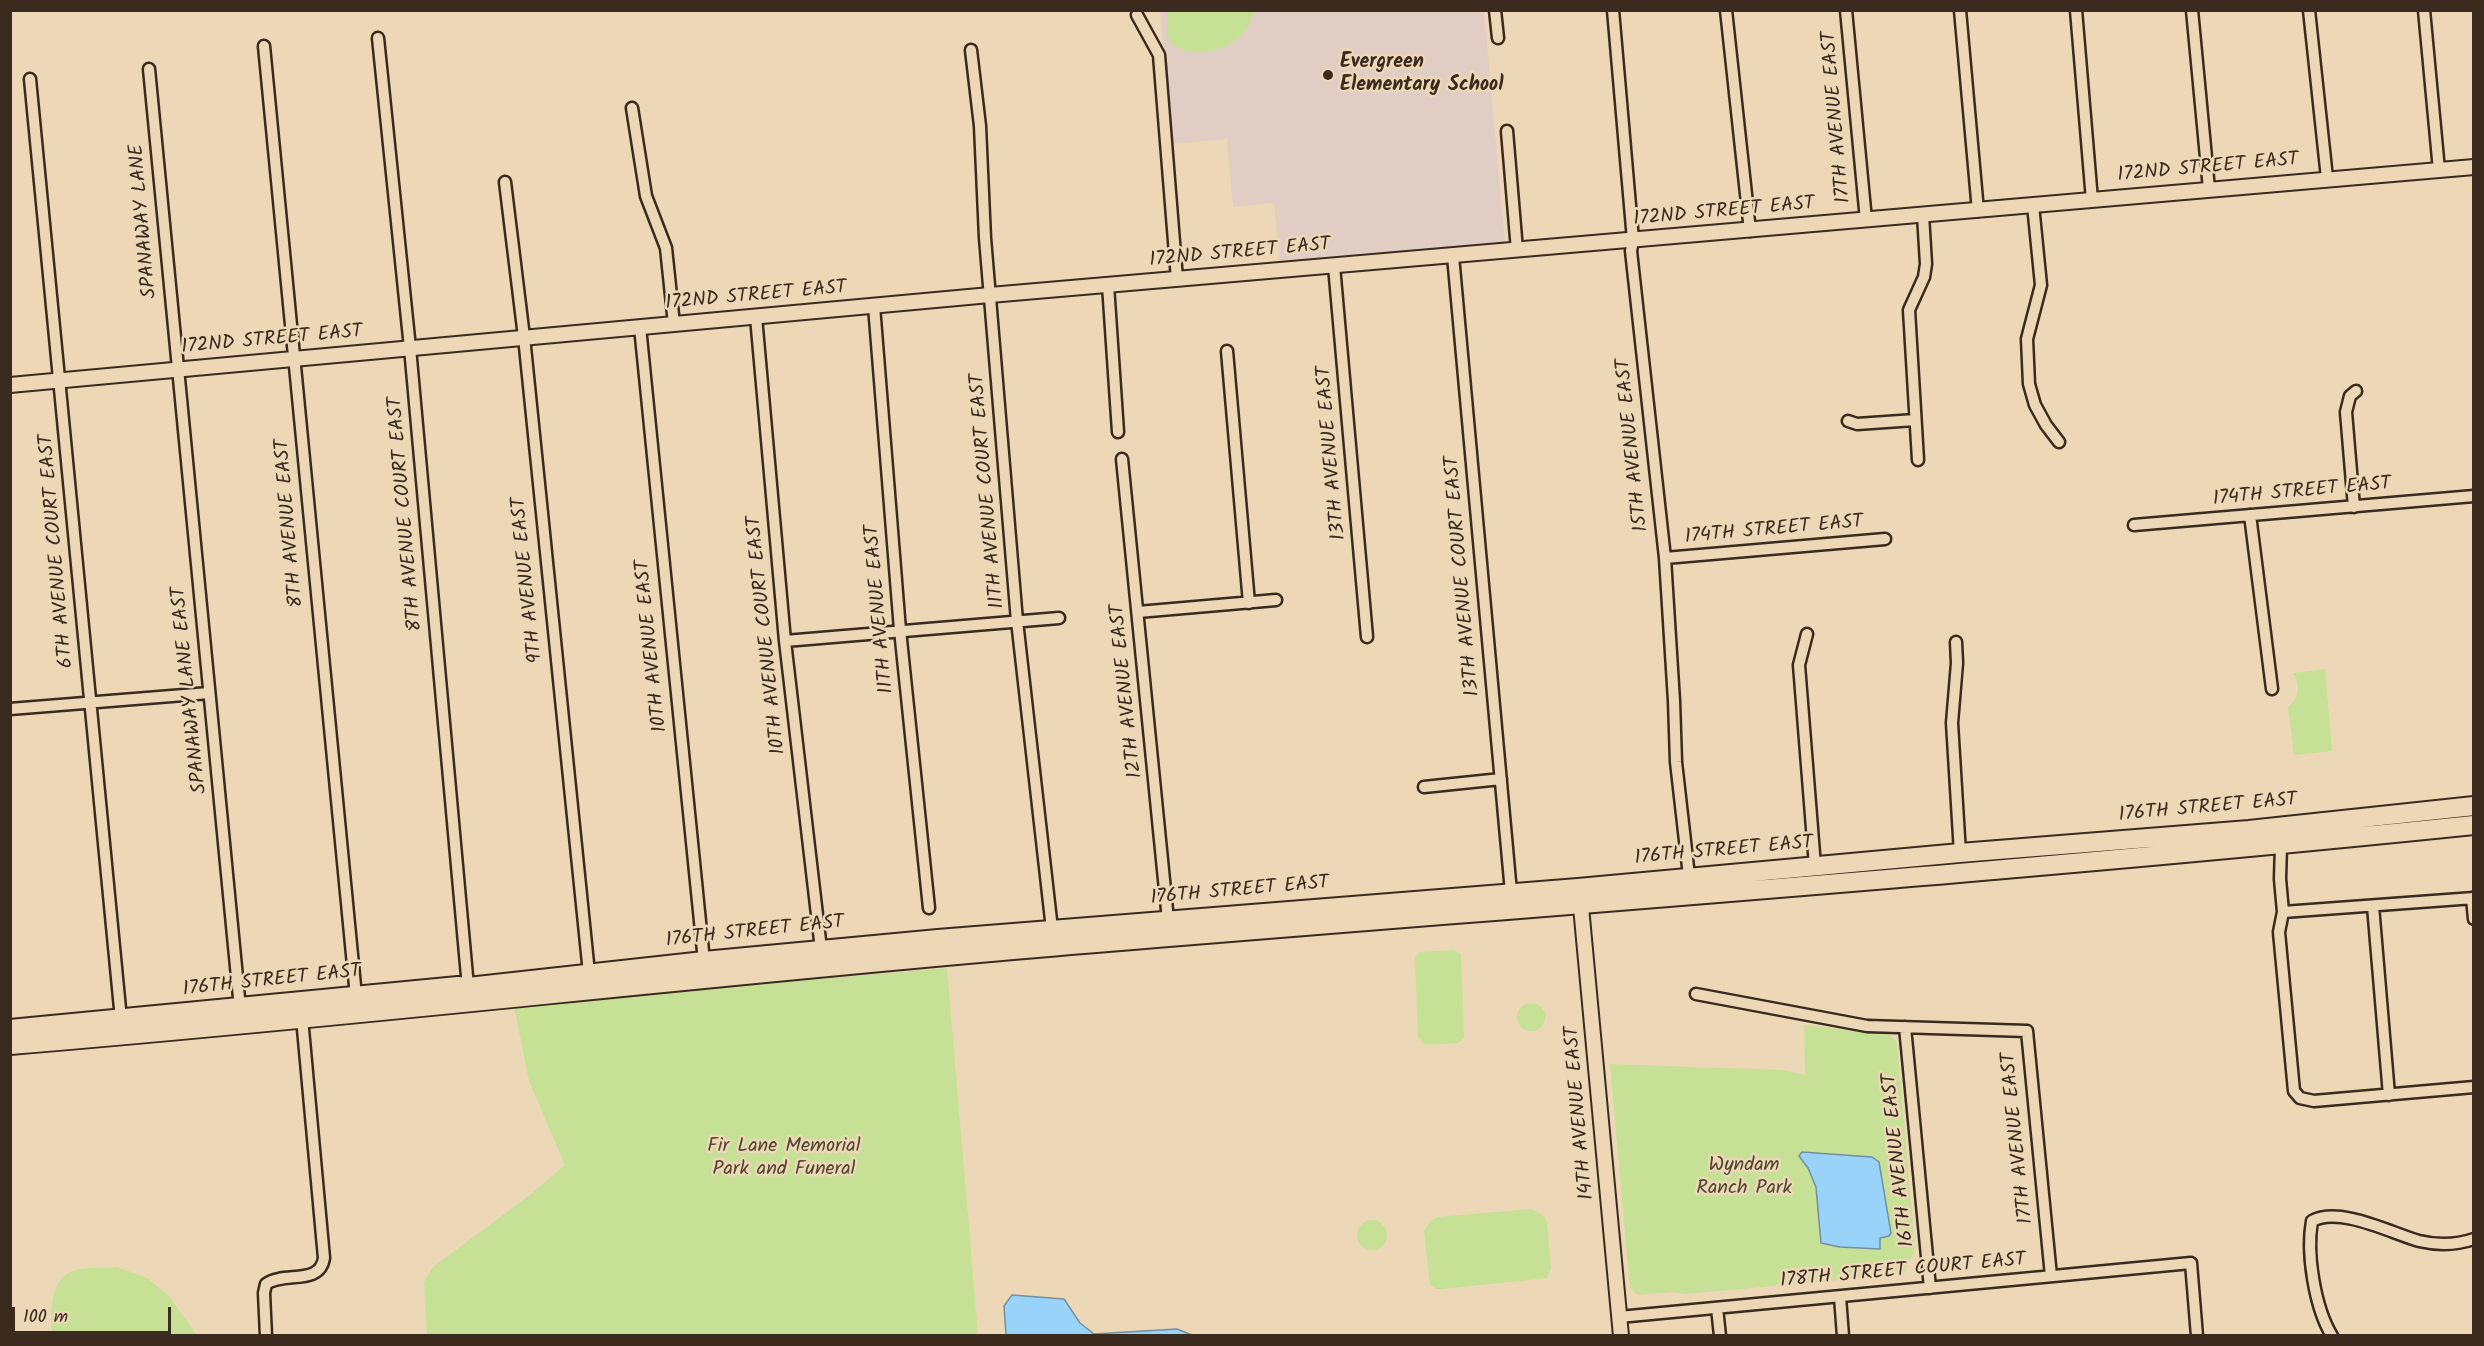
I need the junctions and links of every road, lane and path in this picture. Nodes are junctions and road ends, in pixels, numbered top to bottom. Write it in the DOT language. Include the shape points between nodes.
graph roads {
  1 [pos="1495,10"];
  2 [pos="1612,10"];
  3 [pos="1726,10"];
  4 [pos="1846,10"];
  5 [pos="1960,10"];
  6 [pos="2076,10"];
  7 [pos="2192,10"];
  8 [pos="2309,10"];
  9 [pos="2424,10"];
  10 [pos="1137,15"];
  11 [pos="378,38"];
  12 [pos="1498,38"];
  13 [pos="264,46"];
  14 [pos="971,50"];
  15 [pos="149,69"];
  16 [pos="30,79"];
  17 [pos="632,108"];
  18 [pos="1507,131"];
  19 [pos="2474,167"];
  20 [pos="2439,170"];
  21 [pos="2327,178"];
  22 [pos="505,182"];
  23 [pos="2209,189"];
  24 [pos="2092,200"];
  25 [pos="2033,205"];
  26 [pos="1978,211"];
  27 [pos="1923,215"];
  28 [pos="1866,220"];
  29 [pos="1750,231"];
  30 [pos="1633,240"];
  31 [pos="1517,250"];
  32 [pos="1453,256"];
  33 [pos="1334,266"];
  34 [pos="1177,279"];
  35 [pos="1108,285"];
  36 [pos="990,295"];
  37 [pos="874,306"];
  38 [pos="756,317"];
  39 [pos="674,324"];
  40 [pos="640,327"];
  41 [pos="524,338"];
  42 [pos="410,348"];
  43 [pos="1227,351"];
  44 [pos="294,359"];
  45 [pos="177,369"];
  46 [pos="60,381"];
  47 [pos="10,385"];
  48 [pos="2355,391"];
  49 [pos="1915,420"];
  50 [pos="1848,421"];
  51 [pos="1119,432"];
  52 [pos="2059,442"];
  53 [pos="1122,459"];
  54 [pos="1918,460"];
  55 [pos="2474,496"];
  56 [pos="2354,507"];
  57 [pos="2250,515"];
  58 [pos="2134,525"];
  59 [pos="1885,539"];
  60 [pos="1665,558"];
  61 [pos="1276,600"];
  62 [pos="1249,603"];
  63 [pos="1138,612"];
  64 [pos="1059,618"];
  65 [pos="1017,621"];
  66 [pos="900,630"];
  67 [pos="1807,634"];
  68 [pos="1367,637"];
  69 [pos="786,641"];
  70 [pos="1956,642"];
  71 [pos="2272,689"];
  72 [pos="209,693"];
  73 [pos="90,702"];
  74 [pos="10,709"];
  75 [pos="1501,779"];
  76 [pos="1424,787"];
  77 [pos="2474,806"];
  78 [pos="2365,818"];
  79 [pos="2474,825"];
  80 [pos="2248,830"];
  81 [pos="2281,845"];
  82 [pos="1960,853"];
  83 [pos="2160,855"];
  84 [pos="1893,859"];
  85 [pos="1815,866"];
  86 [pos="1689,876"];
  87 [pos="1896,878"];
  88 [pos="1511,892"];
  89 [pos="1580,896"];
  90 [pos="2473,898"];
  91 [pos="2373,906"];
  92 [pos="929,908"];
  93 [pos="2283,912"];
  94 [pos="1385,919"];
  95 [pos="2474,919"];
  96 [pos="1168,920"];
  97 [pos="1052,929"];
  98 [pos="821,949"];
  99 [pos="963,955"];
  100 [pos="704,960"];
  101 [pos="589,973"];
  102 [pos="468,987"];
  103 [pos="1696,994"];
  104 [pos="356,996"];
  105 [pos="240,1008"];
  106 [pos="392,1009"];
  107 [pos="302,1018"];
  108 [pos="121,1019"];
  109 [pos="276,1020"];
  110 [pos="1905,1028"];
  111 [pos="10,1029"];
  112 [pos="10,1045"];
  113 [pos="2474,1086"];
  114 [pos="2389,1095"];
  115 [pos="2474,1239"];
  116 [pos="2051,1276"];
  117 [pos="1930,1288"];
  118 [pos="1840,1297"];
  119 [pos="1717,1308"];
  120 [pos="1619,1317"];
  121 [pos="266,1335"];
  122 [pos="1621,1335"];
  123 [pos="1719,1335"];
  124 [pos="1843,1335"];
  125 [pos="2198,1335"];
  126 [pos="2332,1335"];
  1 -- 12 [label="street"];
  2 -- 30 [label="street, 15TH AVENUE EAST"];
  3 -- 29 [label="street"];
  4 -- 28 [label="street, 17TH AVENUE EAST"];
  5 -- 26 [label="street"];
  6 -- 24 [label="street"];
  7 -- 23 [label="street"];
  8 -- 21 [label="street"];
  9 -- 20 [label="street"];
  10 -- 34 [label="street" via="1159,55"];
  11 -- 42 [label="street, 8TH AVENUE COURT EAST"];
  13 -- 44 [label="street, 8TH AVENUE EAST"];
  14 -- 36 [label="street, 11TH AVENUE COURT EAST" via="980,126"];
  15 -- 45 [label="street, SPANAWAY LANE"];
  16 -- 46 [label="street, 6TH AVENUE COURT EAST"];
  17 -- 39 [label="street" via="646,196 666,248"];
  18 -- 31 [label="street"];
  19 -- 20 [label="street, 172ND STREET EAST"];
  20 -- 21 [label="street, 172ND STREET EAST"];
  21 -- 23 [label="street, 172ND STREET EAST"];
  22 -- 41 [label="street, 9TH AVENUE EAST"];
  23 -- 24 [label="street, 172ND STREET EAST"];
  24 -- 25 [label="street, 172ND STREET EAST"];
  25 -- 26 [label="street, 172ND STREET EAST"];
  25 -- 52 [label="street" via="2040,285 2027,339 2029,384 2035,405"];
  26 -- 27 [label="street, 172ND STREET EAST"];
  27 -- 28 [label="street, 172ND STREET EAST"];
  27 -- 49 [label="street" via="1926,264 1909,310"];
  28 -- 29 [label="street, 172ND STREET EAST"];
  29 -- 30 [label="street, 172ND STREET EAST"];
  30 -- 31 [label="street, 172ND STREET EAST"];
  30 -- 60 [label="street, 15TH AVENUE EAST" via="1631,251"];
  31 -- 32 [label="street, 172ND STREET EAST"];
  32 -- 33 [label="street, 172ND STREET EAST"];
  32 -- 75 [label="street, 13TH AVENUE COURT EAST"];
  33 -- 34 [label="street, 172ND STREET EAST"];
  33 -- 68 [label="street, 13TH AVENUE EAST"];
  34 -- 35 [label="street, 172ND STREET EAST"];
  35 -- 36 [label="street, 172ND STREET EAST"];
  35 -- 51 [label="street"];
  36 -- 37 [label="street, 172ND STREET EAST"];
  36 -- 65 [label="street, 11TH AVENUE COURT EAST"];
  37 -- 38 [label="street, 172ND STREET EAST"];
  37 -- 66 [label="street, 11TH AVENUE EAST"];
  38 -- 39 [label="street, 172ND STREET EAST"];
  38 -- 69 [label="street, 10TH AVENUE COURT EAST"];
  39 -- 40 [label="street, 172ND STREET EAST"];
  40 -- 41 [label="street, 172ND STREET EAST"];
  40 -- 100 [label="street, 10TH AVENUE EAST"];
  41 -- 42 [label="street, 172ND STREET EAST"];
  41 -- 101 [label="street, 9TH AVENUE EAST"];
  42 -- 44 [label="street, 172ND STREET EAST"];
  42 -- 102 [label="street, 8TH AVENUE COURT EAST"];
  43 -- 62 [label="street"];
  44 -- 45 [label="street, 172ND STREET EAST"];
  44 -- 104 [label="street, 8TH AVENUE EAST"];
  45 -- 46 [label="street, 172ND STREET EAST"];
  45 -- 72 [label="street, SPANAWAY LANE EAST"];
  46 -- 47 [label="street, 172ND STREET EAST"];
  46 -- 73 [label="street, 6TH AVENUE COURT EAST"];
  48 -- 56 [label="street" via="2346,412"];
  49 -- 50 [label="street" via="1857,424"];
  49 -- 54 [label="street"];
  53 -- 63 [label="street, 12TH AVENUE EAST"];
  55 -- 56 [label="street, 174TH STREET EAST"];
  56 -- 57 [label="street, 174TH STREET EAST"];
  57 -- 58 [label="street, 174TH STREET EAST"];
  57 -- 71 [label="street"];
  59 -- 60 [label="street, 174TH STREET EAST"];
  60 -- 86 [label="street, 15TH AVENUE EAST" via="1676,762"];
  61 -- 62 [label="street"];
  62 -- 63 [label="street"];
  63 -- 96 [label="street, 12TH AVENUE EAST"];
  64 -- 65 [label="street"];
  65 -- 66 [label="street"];
  65 -- 97 [label="street, 11TH AVENUE COURT EAST"];
  66 -- 69 [label="street"];
  66 -- 92 [label="street, 11TH AVENUE EAST"];
  67 -- 85 [label="street" via="1799,665"];
  69 -- 98 [label="street, 10TH AVENUE COURT EAST"];
  70 -- 82 [label="street" via="1958,663 1952,723"];
  72 -- 73 [label="street"];
  72 -- 105 [label="street, SPANAWAY LANE EAST"];
  73 -- 74 [label="street"];
  73 -- 108 [label="street, 6TH AVENUE COURT EAST"];
  75 -- 76 [label="street"];
  75 -- 88 [label="street, 13TH AVENUE COURT EAST"];
  77 -- 78 [label="main road, 176TH STREET EAST"];
  78 -- 80 [label="main road, 176TH STREET EAST"];
  78 -- 81 [label="main road" via="2343,828 2290,834"];
  79 -- 81 [label="main road, 176TH STREET EAST"];
  80 -- 82 [label="main road, 176TH STREET EAST"];
  80 -- 83 [label="main road" via="2237,838 2179,844"];
  81 -- 83 [label="main road, 176TH STREET EAST"];
  81 -- 93 [label="street"];
  82 -- 84 [label="main road, 176TH STREET EAST"];
  83 -- 87 [label="main road, 176TH STREET EAST"];
  84 -- 85 [label="main road, 176TH STREET EAST"];
  84 -- 87 [label="main road"];
  85 -- 86 [label="main road, 176TH STREET EAST"];
  86 -- 89 [label="main road, 176TH STREET EAST"];
  87 -- 89 [label="main road, 176TH STREET EAST"];
  88 -- 89 [label="main road, 176TH STREET EAST"];
  88 -- 94 [label="main road" via="1501,900 1401,911"];
  88 -- 96 [label="main road, 176TH STREET EAST"];
  89 -- 94 [label="main road, 176TH STREET EAST"];
  89 -- 120 [label="street, 14TH AVENUE EAST"];
  90 -- 91 [label="street"];
  90 -- 95 [label="street"];
  91 -- 93 [label="street"];
  91 -- 114 [label="street"];
  93 -- 114 [label="street" via="2279,932 2294,1091 2300,1098 2314,1101"];
  94 -- 99 [label="main road, 176TH STREET EAST"];
  96 -- 97 [label="main road, 176TH STREET EAST"];
  97 -- 98 [label="main road, 176TH STREET EAST"];
  97 -- 99 [label="main road" via="1042,938 978,945"];
  98 -- 100 [label="main road, 176TH STREET EAST"];
  99 -- 106 [label="main road, 176TH STREET EAST"];
  100 -- 101 [label="main road, 176TH STREET EAST"];
  101 -- 102 [label="main road, 176TH STREET EAST"];
  102 -- 104 [label="main road, 176TH STREET EAST"];
  102 -- 106 [label="main road" via="460,993 404,999"];
  103 -- 110 [label="street" via="1847,1023"];
  104 -- 105 [label="main road, 176TH STREET EAST"];
  104 -- 109 [label="main road" via="348,1005 293,1010"];
  105 -- 108 [label="main road, 176TH STREET EAST"];
  106 -- 107 [label="main road, 176TH STREET EAST"];
  107 -- 109 [label="main road, 176TH STREET EAST"];
  107 -- 121 [label="street" via="324,1258 314,1275 275,1278 266,1284"];
  108 -- 111 [label="main road, 176TH STREET EAST"];
  109 -- 112 [label="main road, 176TH STREET EAST"];
  110 -- 116 [label="street, 17TH AVENUE EAST" via="2027,1032"];
  110 -- 117 [label="street, 16TH AVENUE EAST"];
  113 -- 114 [label="street"];
  115 -- 126 [label="street" via="2439,1244 2352,1219 2312,1221 2316,1294"];
  116 -- 117 [label="street, 178TH STREET COURT EAST"];
  116 -- 125 [label="street, 178TH STREET COURT EAST" via="2191,1263"];
  117 -- 118 [label="street, 178TH STREET COURT EAST"];
  118 -- 119 [label="street, 178TH STREET COURT EAST"];
  118 -- 124 [label="street"];
  119 -- 120 [label="street, 178TH STREET COURT EAST"];
  119 -- 123 [label="street"];
  120 -- 122 [label="street, 14TH AVENUE EAST"];
}
